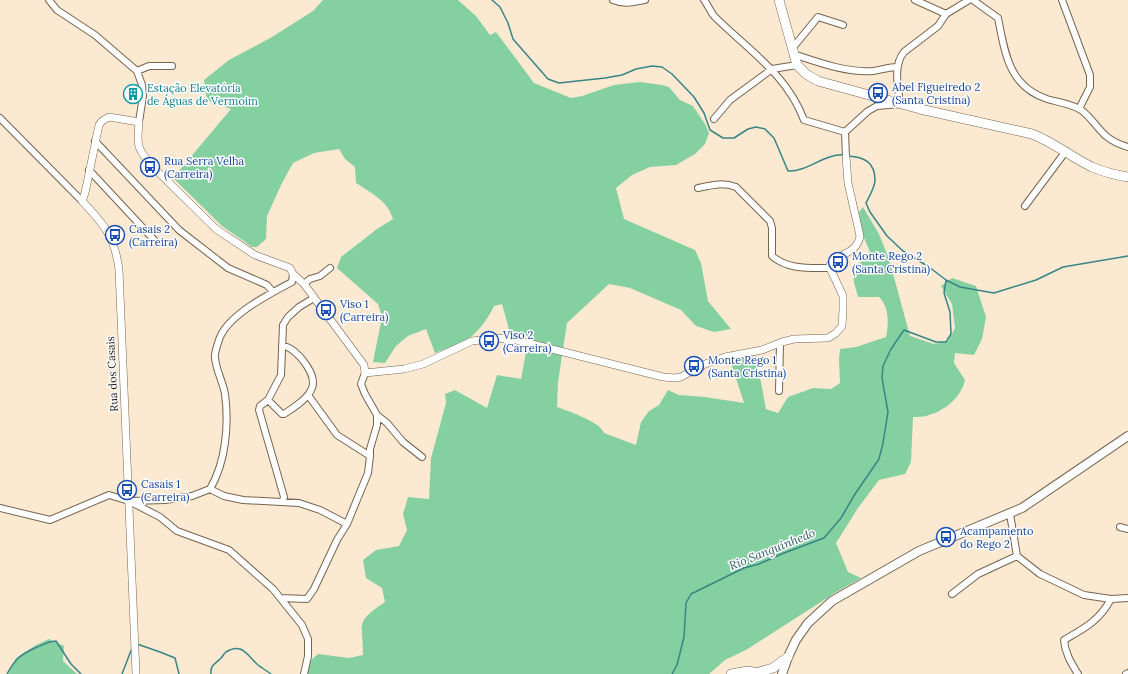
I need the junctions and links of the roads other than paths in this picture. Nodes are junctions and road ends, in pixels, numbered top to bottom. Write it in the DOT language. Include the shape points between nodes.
graph roads {
  1 [pos="49,0"];
  2 [pos="613,0"];
  3 [pos="645,0"];
  4 [pos="704,0"];
  5 [pos="779,0"];
  6 [pos="915,0"];
  7 [pos="969,0"];
  8 [pos="973,0"];
  9 [pos="1062,0"];
  10 [pos="946,14"];
  11 [pos="843,25"];
  12 [pos="792,50"];
  13 [pos="797,65"];
  14 [pos="172,66"];
  15 [pos="897,66"];
  16 [pos="772,69"];
  17 [pos="137,71"];
  18 [pos="900,104"];
  19 [pos="1079,109"];
  20 [pos="0,118"];
  21 [pos="714,119"];
  22 [pos="139,122"];
  23 [pos="845,132"];
  24 [pos="95,141"];
  25 [pos="1128,147"];
  26 [pos="1066,152"];
  27 [pos="846,155"];
  28 [pos="89,170"];
  29 [pos="1128,177"];
  30 [pos="698,188"];
  31 [pos="82,201"];
  32 [pos="1025,206"];
  33 [pos="157,243"];
  34 [pos="330,268"];
  35 [pos="830,268"];
  36 [pos="293,274"];
  37 [pos="304,284"];
  38 [pos="273,292"];
  39 [pos="314,298"];
  40 [pos="780,343"];
  41 [pos="282,345"];
  42 [pos="364,373"];
  43 [pos="779,391"];
  44 [pos="308,395"];
  45 [pos="268,400"];
  46 [pos="377,415"];
  47 [pos="1128,436"];
  48 [pos="370,456"];
  49 [pos="422,458"];
  50 [pos="210,489"];
  51 [pos="129,501"];
  52 [pos="283,501"];
  53 [pos="0,508"];
  54 [pos="1010,514"];
  55 [pos="347,524"];
  56 [pos="1120,527"];
  57 [pos="1128,529"];
  58 [pos="1017,556"];
  59 [pos="952,594"];
  60 [pos="280,598"];
  61 [pos="1128,598"];
  62 [pos="1111,599"];
  63 [pos="788,657"];
  64 [pos="762,673"];
  65 [pos="136,674"];
  66 [pos="304,674"];
  67 [pos="731,674"];
  68 [pos="782,674"];
  69 [pos="1078,674"];
  1 -- 17 [label="street" via="57,10 95,36"];
  2 -- 3 [label="street" via="629,4"];
  4 -- 16 [label="street" via="713,14"];
  5 -- 12 [label="main road"];
  6 -- 10 [label="street"];
  7 -- 10 [label="street"];
  8 -- 19 [label="street" via="998,18 1004,47 1014,74 1023,86 1044,98"];
  9 -- 19 [label="street" via="1090,75 1090,87"];
  10 -- 15 [label="street" via="938,26 904,52"];
  11 -- 12 [label="street" via="818,17"];
  12 -- 13 [label="main road"];
  12 -- 15 [label="street" via="826,65 850,70 872,71"];
  13 -- 16 [label="street"];
  13 -- 18 [label="main road" via="806,74 818,80"];
  14 -- 17 [label="street" via="149,66"];
  15 -- 18 [label="street"];
  16 -- 21 [label="street" via="730,100"];
  16 -- 23 [label="street" via="795,98 804,120"];
  17 -- 22 [label="street" via="143,96"];
  18 -- 23 [label="street" via="877,106"];
  18 -- 26 [label="main road" via="1032,134 1048,140"];
  19 -- 25 [label="street" via="1087,114 1107,137"];
  20 -- 31 [label="street, Rua dos Casais"];
  22 -- 24 [label="street" via="109,117 99,125"];
  22 -- 36 [label="street" via="137,141 142,154 151,165 216,229 255,255 290,268"];
  23 -- 27 [label="street"];
  24 -- 28 [label="street"];
  24 -- 38 [label="street" via="179,230 228,268 267,285"];
  26 -- 29 [label="main road" via="1092,167"];
  26 -- 32 [label="street"];
  27 -- 35 [label="street" via="848,183 860,236 859,243 832,263"];
  28 -- 31 [label="street"];
  28 -- 33 [label="street"];
  30 -- 35 [label="street" via="720,183 736,187 770,220 772,256 777,260 802,268"];
  31 -- 51 [label="street, Rua dos Casais" via="106,229 118,261"];
  34 -- 37 [label="street"];
  35 -- 40 [label="street" via="843,296 842,326 828,338 794,339"];
  36 -- 37 [label="street"];
  36 -- 38 [label="street" via="292,282"];
  37 -- 39 [label="street"];
  38 -- 50 [label="street" via="234,318 221,334 214,357 225,392 227,413 224,453 217,478"];
  39 -- 41 [label="street" via="288,317 283,325"];
  39 -- 42 [label="street" via="364,365"];
  40 -- 42 [label="street" via="762,350 725,357 675,378 516,340 497,338 472,341 423,364 404,369"];
  40 -- 43 [label="street"];
  41 -- 44 [label="street" via="291,348 306,364 312,379 312,388"];
  41 -- 45 [label="street" via="281,375"];
  42 -- 46 [label="street" via="361,384"];
  44 -- 45 [label="street" via="284,414"];
  44 -- 48 [label="street" via="337,435"];
  45 -- 52 [label="street" via="259,410"];
  46 -- 48 [label="street"];
  46 -- 49 [label="street"];
  47 -- 54 [label="main road"];
  48 -- 55 [label="street" via="368,473"];
  50 -- 51 [label="street" via="192,496"];
  50 -- 52 [label="street" via="224,496 244,500"];
  51 -- 53 [label="street" via="109,495 50,520"];
  51 -- 60 [label="street" via="160,517 177,531 230,550"];
  51 -- 65 [label="street, Rua dos Casais"];
  52 -- 55 [label="street" via="320,510"];
  54 -- 58 [label="street"];
  54 -- 63 [label="main road" via="918,551 832,601 808,623"];
  55 -- 60 [label="street" via="307,599"];
  56 -- 57 [label="street"];
  58 -- 59 [label="street" via="978,574"];
  58 -- 62 [label="street" via="1040,574 1084,594"];
  60 -- 66 [label="street" via="302,624 308,639"];
  61 -- 62 [label="street"];
  62 -- 69 [label="street" via="1105,612 1064,640 1064,649"];
  63 -- 64 [label="main road"];
  63 -- 68 [label="main road"];
  64 -- 67 [label="main road" via="748,671"];
}
